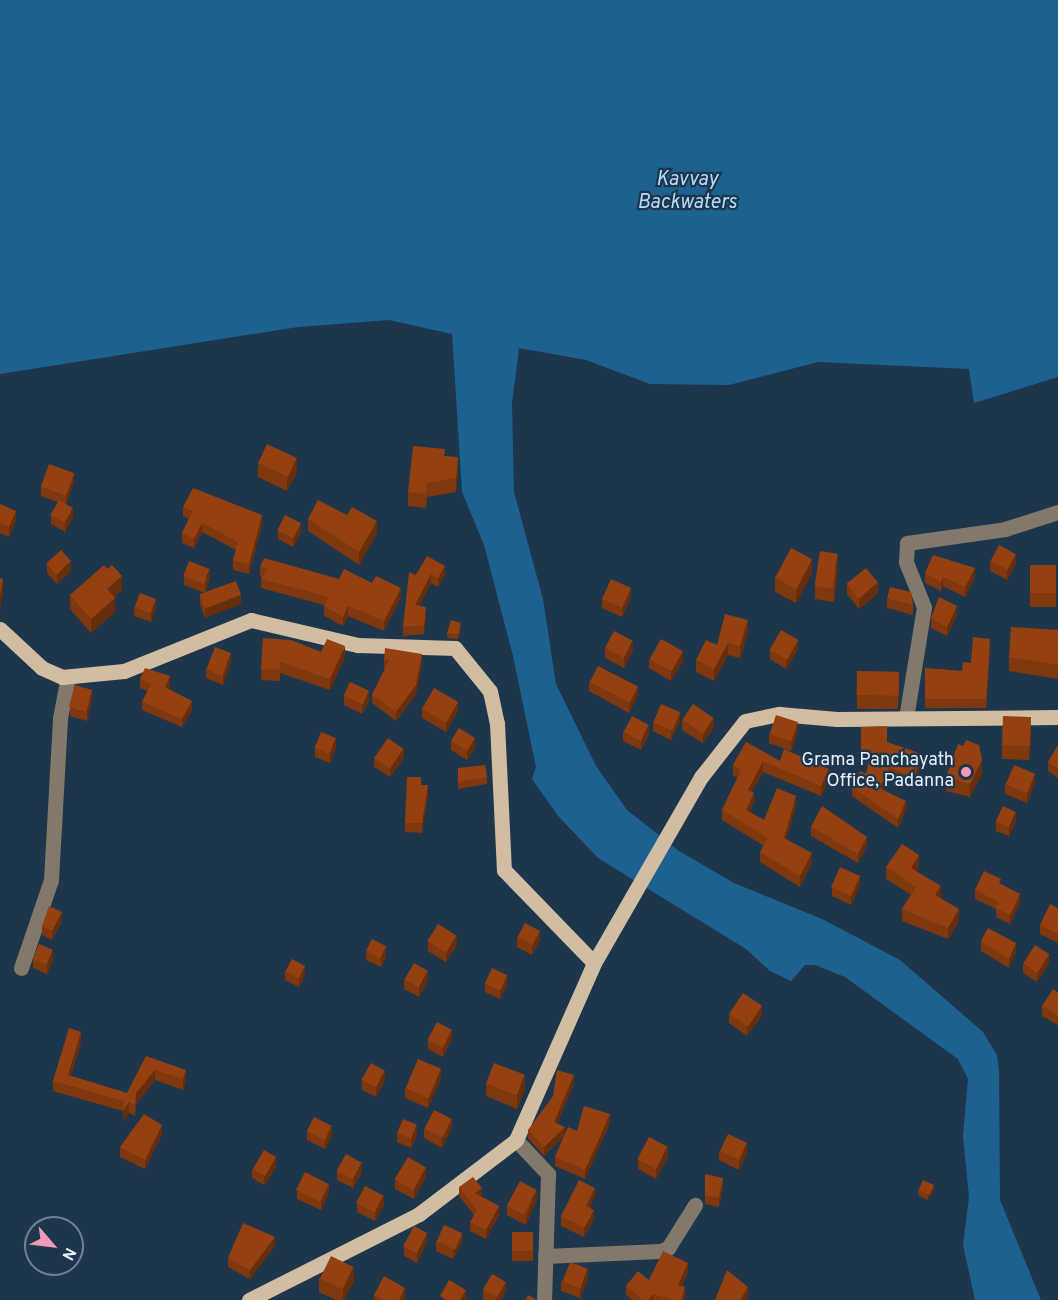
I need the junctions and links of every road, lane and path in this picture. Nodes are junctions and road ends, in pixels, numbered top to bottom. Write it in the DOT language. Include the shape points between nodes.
graph roads {
  1 [pos="1058,512"];
  2 [pos="0,629"];
  3 [pos="68,677"];
  4 [pos="1058,717"];
  5 [pos="906,718"];
  6 [pos="594,963"];
  7 [pos="21,968"];
  8 [pos="516,1140"];
  9 [pos="695,1205"];
  10 [pos="545,1256"];
  11 [pos="249,1300"];
  12 [pos="544,1300"];
  1 -- 5 [label="street" via="1005,529 907,543 906,562 924,607"];
  2 -- 3 [label="main road" via="42,668"];
  3 -- 6 [label="main road" via="124,671 251,620 358,645 455,648 490,691 497,723 504,870"];
  3 -- 7 [label="street" via="60,718 55,859"];
  4 -- 5 [label="main road"];
  5 -- 6 [label="main road" via="760,716 733,732 701,777"];
  6 -- 8 [label="main road"];
  8 -- 10 [label="street" via="548,1174"];
  8 -- 11 [label="main road" via="419,1214"];
  9 -- 10 [label="street" via="668,1248 660,1251"];
  10 -- 12 [label="street"];
}
